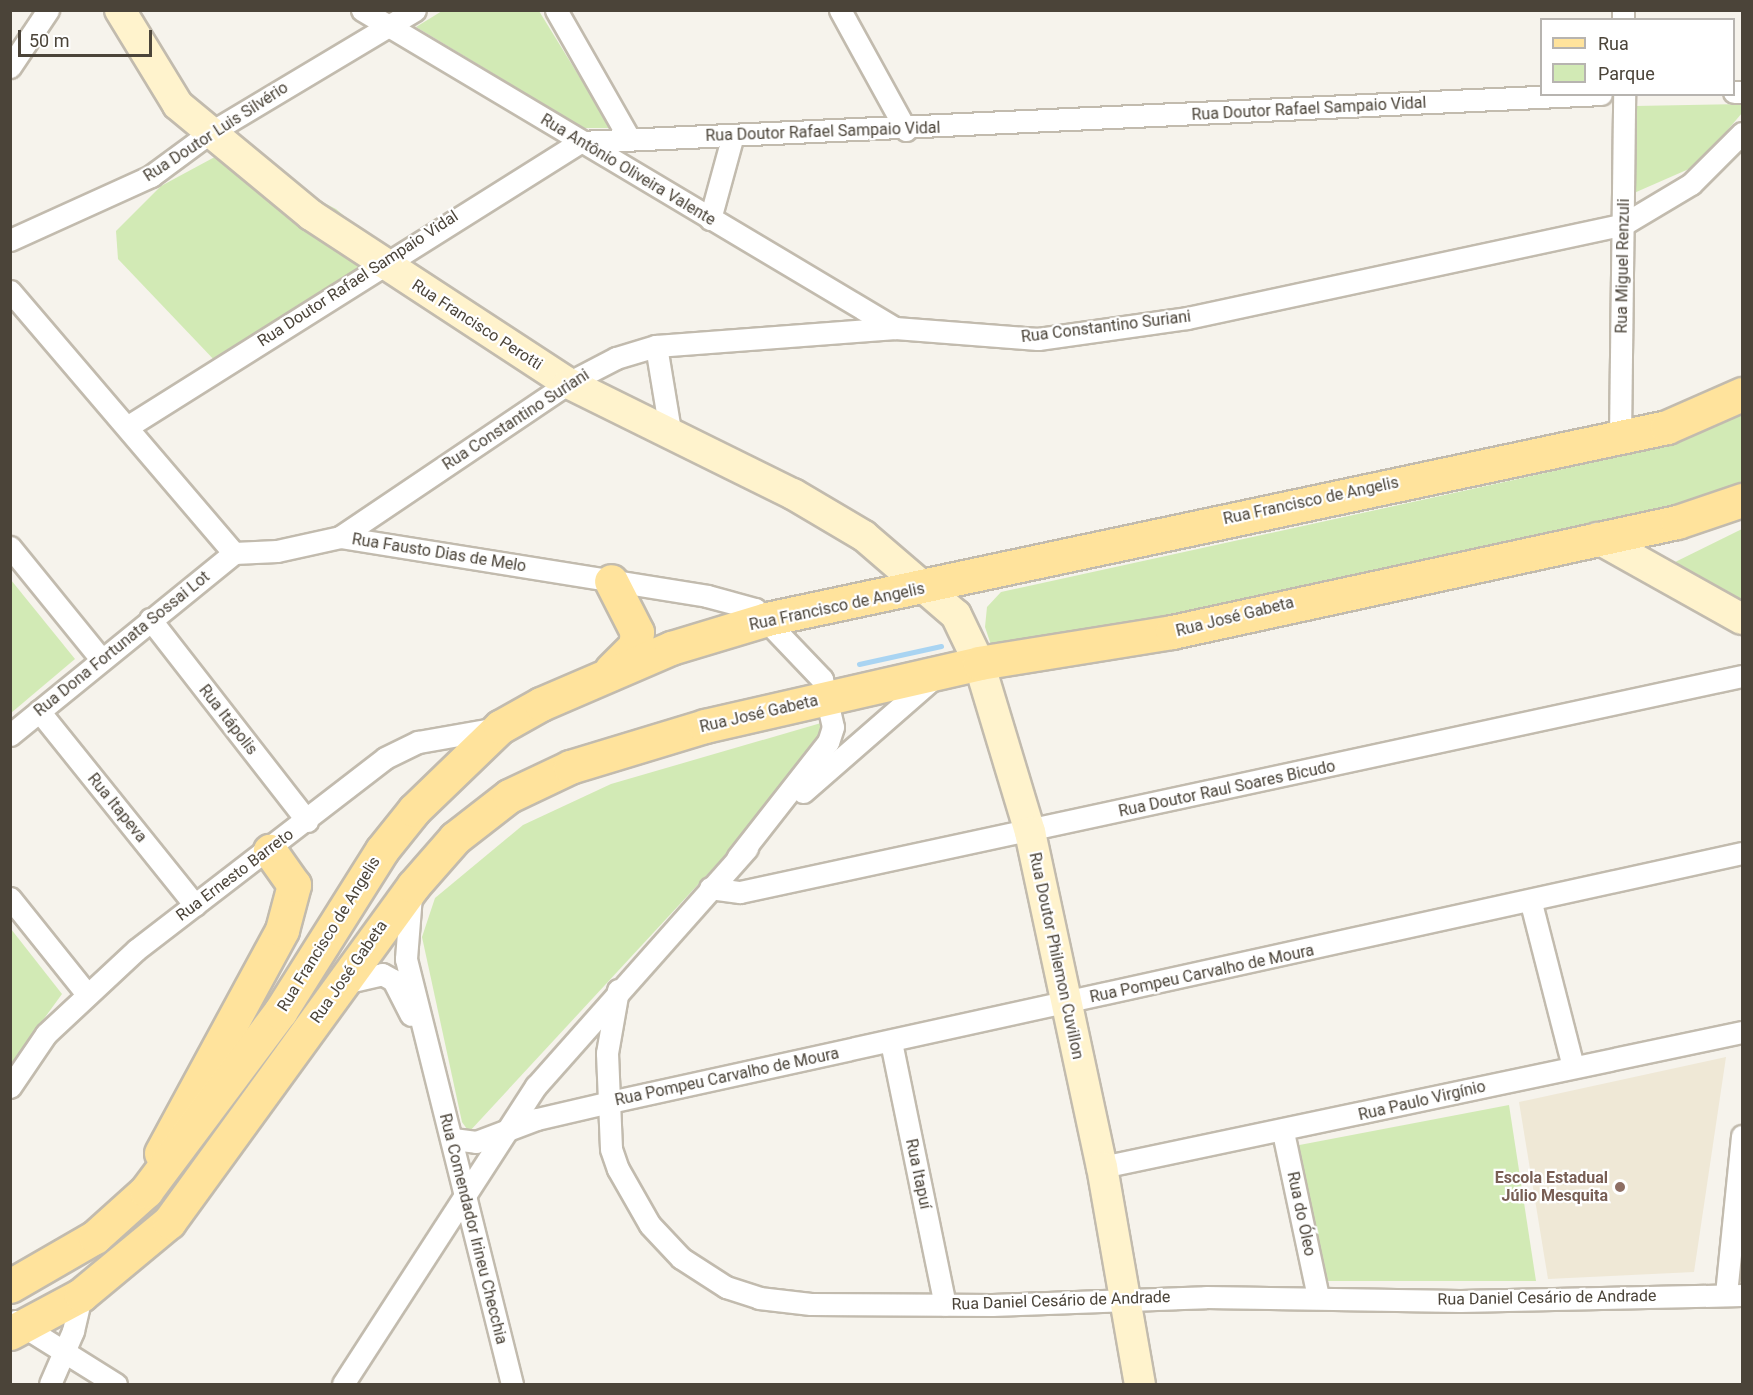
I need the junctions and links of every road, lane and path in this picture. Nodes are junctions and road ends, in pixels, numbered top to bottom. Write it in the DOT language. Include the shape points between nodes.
graph roads {
  1 [pos="48,10"];
  2 [pos="120,10"];
  3 [pos="362,10"];
  4 [pos="415,10"];
  5 [pos="556,10"];
  6 [pos="840,10"];
  7 [pos="388,27"];
  8 [pos="10,67"];
  9 [pos="1562,96"];
  10 [pos="1624,96"];
  11 [pos="906,130"];
  12 [pos="1743,133"];
  13 [pos="208,134"];
  14 [pos="733,135"];
  15 [pos="629,138"];
  16 [pos="580,142"];
  17 [pos="710,219"];
  18 [pos="1624,224"];
  19 [pos="10,240"];
  20 [pos="383,261"];
  21 [pos="10,291"];
  22 [pos="895,328"];
  23 [pos="656,346"];
  24 [pos="568,383"];
  25 [pos="1743,394"];
  26 [pos="127,428"];
  27 [pos="671,437"];
  28 [pos="1620,438"];
  29 [pos="1743,500"];
  30 [pos="340,537"];
  31 [pos="1597,538"];
  32 [pos="10,547"];
  33 [pos="234,553"];
  34 [pos="898,561"];
  35 [pos="611,581"];
  36 [pos="931,588"];
  37 [pos="150,619"];
  38 [pos="767,619"];
  39 [pos="1743,619"];
  40 [pos="101,660"];
  41 [pos="979,663"];
  42 [pos="610,671"];
  43 [pos="941,672"];
  44 [pos="1743,676"];
  45 [pos="826,698"];
  46 [pos="39,711"];
  47 [pos="500,728"];
  48 [pos="10,735"];
  49 [pos="307,821"];
  50 [pos="1030,832"];
  51 [pos="270,851"];
  52 [pos="1743,853"];
  53 [pos="737,858"];
  54 [pos="413,886"];
  55 [pos="710,888"];
  56 [pos="10,898"];
  57 [pos="1531,903"];
  58 [pos="195,905"];
  59 [pos="339,985"];
  60 [pos="618,990"];
  61 [pos="87,994"];
  62 [pos="1066,1003"];
  63 [pos="1743,1032"];
  64 [pos="891,1042"];
  65 [pos="1573,1067"];
  66 [pos="433,1074"];
  67 [pos="10,1086"];
  68 [pos="610,1102"];
  69 [pos="508,1127"];
  70 [pos="1283,1132"];
  71 [pos="1743,1136"];
  72 [pos="453,1139"];
  73 [pos="1101,1167"];
  74 [pos="146,1191"];
  75 [pos="465,1196"];
  76 [pos="10,1286"];
  77 [pos="81,1295"];
  78 [pos="1734,1295"];
  79 [pos="1318,1297"];
  80 [pos="1124,1299"];
  81 [pos="945,1305"];
  82 [pos="16,1327"];
  83 [pos="63,1353"];
  84 [pos="50,1384"];
  85 [pos="116,1384"];
  86 [pos="342,1384"];
  87 [pos="512,1384"];
  88 [pos="1140,1384"];
  1 -- 8 [label="street"];
  2 -- 13 [label="street, Rua Francisco Perotti" via="155,76"];
  3 -- 7 [label="street, Rua Antônio Oliveira Valente"];
  4 -- 7 [label="street, Rua Doutor Luis Silvério"];
  5 -- 15 [label="street"];
  6 -- 11 [label="street"];
  7 -- 13 [label="street, Rua Doutor Luis Silvério"];
  7 -- 16 [label="street, Rua Antônio Oliveira Valente"];
  9 -- 11 [label="street, Rua Doutor Rafael Sampaio Vidal"];
  10 -- 18 [label="street, Rua Miguel Renzuli"];
  11 -- 14 [label="street, Rua Doutor Rafael Sampaio Vidal"];
  12 -- 18 [label="street, Rua Constantino Suriani" via="1691,184"];
  13 -- 19 [label="street, Rua Doutor Luis Silvério" via="151,176"];
  13 -- 20 [label="street, Rua Francisco Perotti" via="311,214"];
  14 -- 15 [label="street, Rua Doutor Rafael Sampaio Vidal"];
  14 -- 17 [label="street"];
  15 -- 16 [label="street, Rua Doutor Rafael Sampaio Vidal"];
  16 -- 17 [label="street, Rua Antônio Oliveira Valente"];
  16 -- 20 [label="street, Rua Doutor Rafael Sampaio Vidal"];
  17 -- 22 [label="street, Rua Antônio Oliveira Valente"];
  18 -- 22 [label="street, Rua Constantino Suriani" via="1187,318 1089,332 1006,339"];
  18 -- 28 [label="street, Rua Miguel Renzuli"];
  20 -- 24 [label="street, Rua Francisco Perotti"];
  20 -- 26 [label="street, Rua Doutor Rafael Sampaio Vidal"];
  21 -- 26 [label="street"];
  22 -- 23 [label="street, Rua Constantino Suriani"];
  23 -- 24 [label="street, Rua Constantino Suriani" via="616,358"];
  23 -- 27 [label="street"];
  24 -- 27 [label="street, Rua Francisco Perotti"];
  24 -- 30 [label="street, Rua Constantino Suriani"];
  25 -- 28 [label="main road, Rua Francisco de Angelis" via="1667,427"];
  26 -- 33 [label="street"];
  27 -- 34 [label="street, Rua Francisco Perotti" via="793,494"];
  28 -- 36 [label="main road, Rua Francisco de Angelis" via="1085,549"];
  29 -- 31 [label="main road, Rua José Gabeta" via="1677,522"];
  30 -- 33 [label="street, Rua Fausto Dias de Melo" via="277,551"];
  30 -- 35 [label="street, Rua Fausto Dias de Melo"];
  31 -- 39 [label="street"];
  31 -- 41 [label="main road, Rua José Gabeta" via="1172,632"];
  32 -- 40 [label="street"];
  33 -- 37 [label="street, Rua Dona Fortunata Sossai Lot"];
  34 -- 36 [label="street, Rua Doutor Philemon Cuvillon"];
  35 -- 38 [label="street, Rua Fausto Dias de Melo" via="707,596 756,609"];
  35 -- 42 [label="main road" via="637,632 635,646"];
  36 -- 38 [label="main road, Rua Francisco de Angelis"];
  36 -- 41 [label="street, Rua Doutor Philemon Cuvillon" via="961,623"];
  37 -- 40 [label="street, Rua Dona Fortunata Sossai Lot"];
  37 -- 49 [label="street, Rua Itápolis"];
  38 -- 42 [label="main road, Rua Francisco de Angelis"];
  38 -- 45 [label="street, Rua Fausto Dias de Melo" via="822,679"];
  40 -- 46 [label="street, Rua Dona Fortunata Sossai Lot"];
  41 -- 43 [label="main road, Rua José Gabeta"];
  41 -- 50 [label="street, Rua Doutor Philemon Cuvillon"];
  42 -- 47 [label="main road, Rua Francisco de Angelis"];
  43 -- 45 [label="main road, Rua José Gabeta"];
  43 -- 53 [label="street" via="840,755"];
  44 -- 50 [label="street, Rua Doutor Raul Soares Bicudo"];
  45 -- 53 [label="street, Rua Fausto Dias de Melo" via="833,726 828,742"];
  45 -- 54 [label="main road, Rua José Gabeta" via="705,726 570,767 510,796 454,838"];
  46 -- 48 [label="street, Rua Dona Fortunata Sossai Lot"];
  46 -- 58 [label="street, Rua Itapeva"];
  47 -- 49 [label="street, Rua Ernesto Barreto" via="418,742 385,758"];
  47 -- 74 [label="main road, Rua Francisco de Angelis" via="414,810 382,850 279,1012"];
  49 -- 51 [label="street, Rua Ernesto Barreto"];
  50 -- 55 [label="street, Rua Doutor Raul Soares Bicudo" via="740,892"];
  50 -- 62 [label="street, Rua Doutor Philemon Cuvillon"];
  51 -- 58 [label="street, Rua Ernesto Barreto"];
  51 -- 74 [label="main road" via="294,885 282,930 170,1130"];
  52 -- 57 [label="street, Rua Pompeu Carvalho de Moura"];
  53 -- 55 [label="street"];
  54 -- 59 [label="main road, Rua José Gabeta"];
  54 -- 66 [label="street, Rua Comendador Irineu Checchia" via="406,959 428,1031"];
  55 -- 60 [label="street"];
  56 -- 61 [label="street"];
  57 -- 62 [label="street, Rua Pompeu Carvalho de Moura"];
  57 -- 65 [label="street"];
  58 -- 61 [label="street, Rua Ernesto Barreto"];
  59 -- 66 [label="street, Rua Comendador Irineu Checchia" via="374,973 393,980"];
  59 -- 77 [label="main road, Rua José Gabeta" via="169,1222"];
  60 -- 68 [label="street, Rua Daniel Cesário de Andrade" via="607,1053"];
  60 -- 69 [label="street"];
  61 -- 67 [label="street, Rua Ernesto Barreto" via="46,1034"];
  62 -- 64 [label="street, Rua Pompeu Carvalho de Moura"];
  62 -- 73 [label="street, Rua Doutor Philemon Cuvillon"];
  63 -- 65 [label="street, Rua Paulo Virgínio"];
  64 -- 68 [label="street, Rua Pompeu Carvalho de Moura"];
  64 -- 81 [label="street, Rua Itapuí"];
  65 -- 70 [label="street, Rua Paulo Virgínio"];
  66 -- 72 [label="street, Rua Comendador Irineu Checchia"];
  68 -- 69 [label="street, Rua Pompeu Carvalho de Moura"];
  68 -- 81 [label="street, Rua Daniel Cesário de Andrade" via="611,1149 637,1205 669,1246 719,1283 759,1298 811,1304"];
  69 -- 72 [label="street, Rua Pompeu Carvalho de Moura" via="476,1142"];
  69 -- 75 [label="street"];
  70 -- 73 [label="street, Rua Paulo Virgínio"];
  70 -- 79 [label="street, Rua do Óleo"];
  71 -- 78 [label="street"];
  72 -- 75 [label="street, Rua Comendador Irineu Checchia"];
  73 -- 80 [label="street, Rua Doutor Philemon Cuvillon"];
  74 -- 76 [label="main road, Rua Francisco de Angelis" via="95,1237"];
  75 -- 86 [label="street"];
  75 -- 87 [label="street, Rua Comendador Irineu Checchia"];
  77 -- 82 [label="main road, Rua José Gabeta"];
  77 -- 83 [label="street"];
  78 -- 79 [label="street, Rua Daniel Cesário de Andrade" via="1460,1300"];
  79 -- 80 [label="street, Rua Daniel Cesário de Andrade"];
  80 -- 81 [label="street, Rua Daniel Cesário de Andrade"];
  80 -- 88 [label="street, Rua Doutor Philemon Cuvillon"];
  82 -- 83 [label="street"];
  83 -- 84 [label="street"];
  83 -- 85 [label="street"];
}
